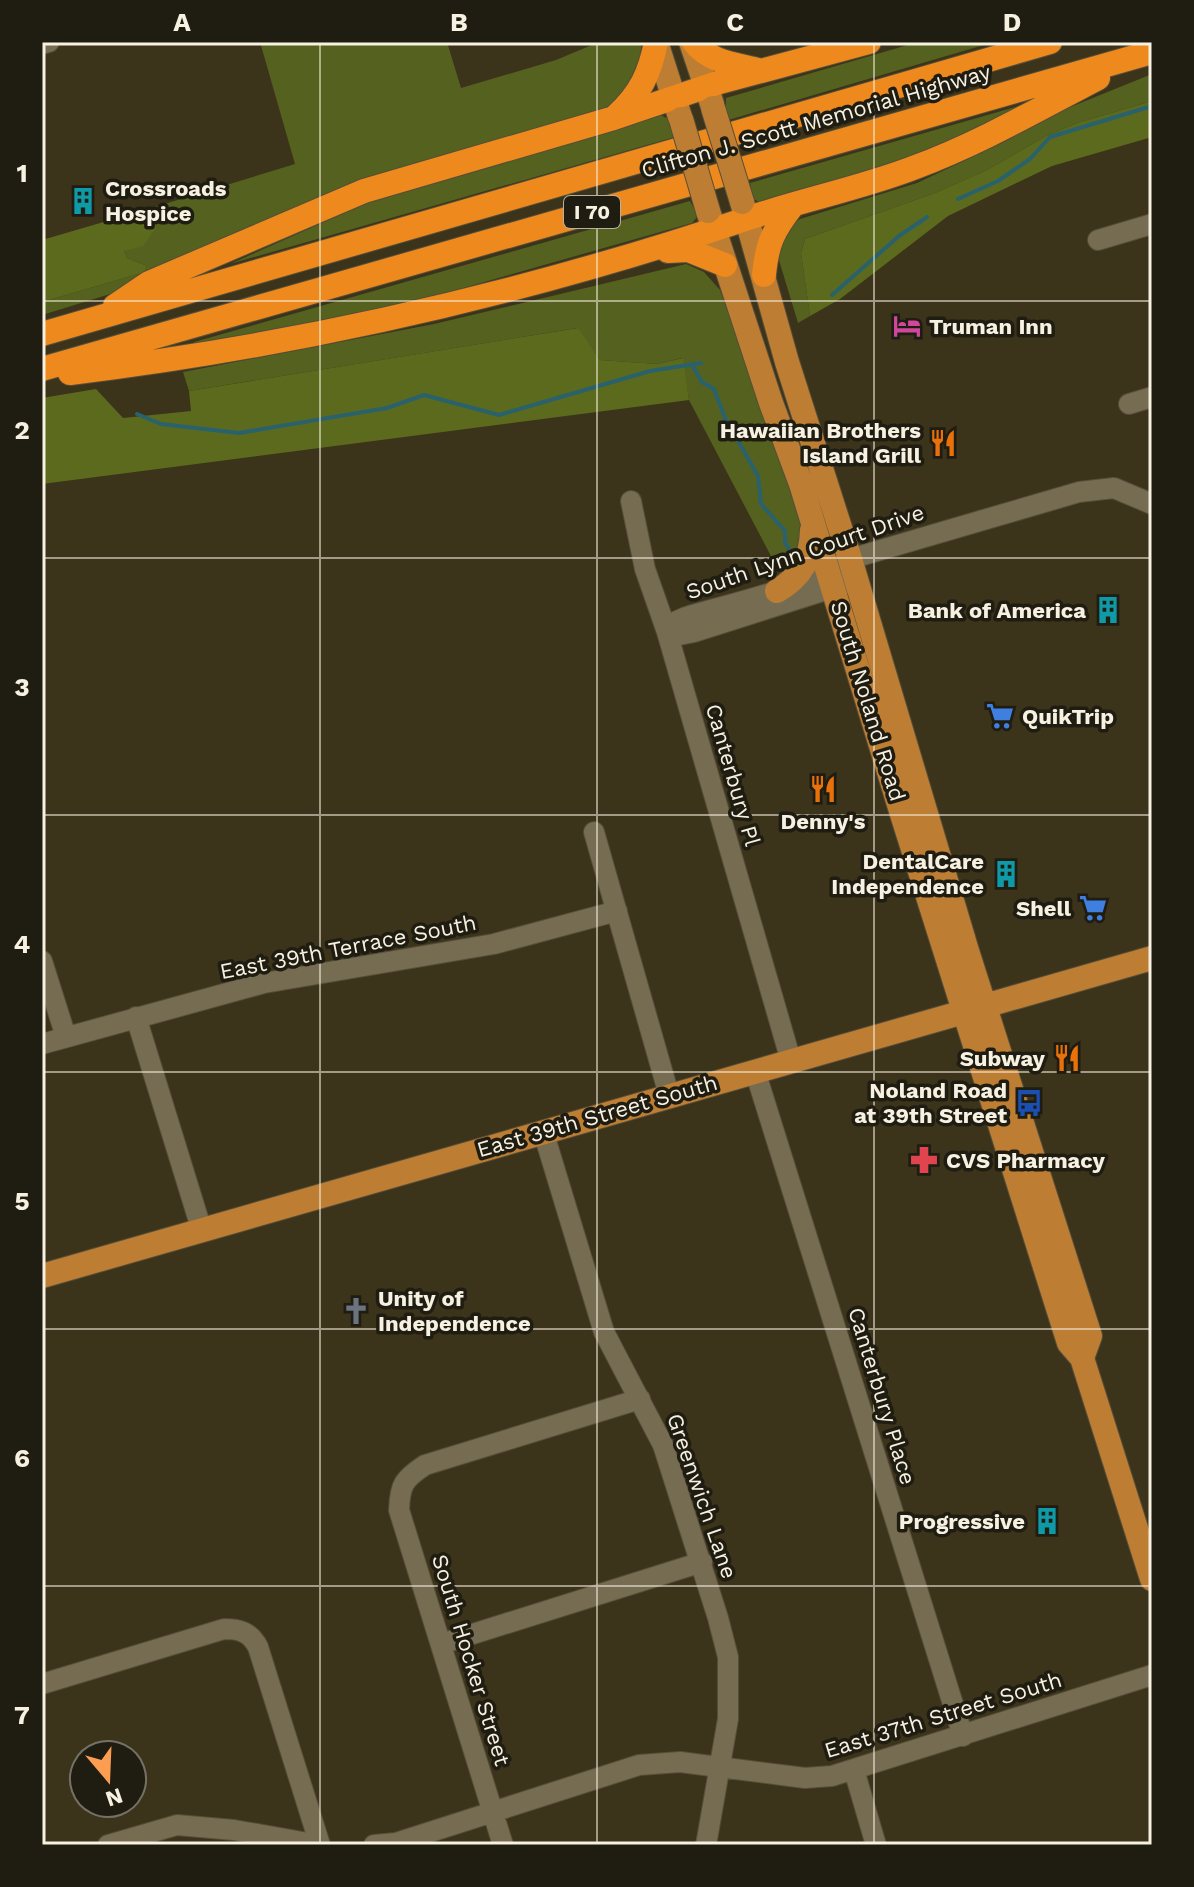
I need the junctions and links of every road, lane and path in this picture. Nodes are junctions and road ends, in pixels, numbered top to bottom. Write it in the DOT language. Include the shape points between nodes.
graph roads {
  1 [pos="49,42"];
  2 [pos="656,42"];
  3 [pos="693,42"];
  4 [pos="869,42"];
  5 [pos="1050,42"];
  6 [pos="42,44"];
  7 [pos="1147,54"];
  8 [pos="760,71"];
  9 [pos="709,97"];
  10 [pos="677,109"];
  11 [pos="614,118"];
  12 [pos="793,205"];
  13 [pos="744,210"];
  14 [pos="711,221"];
  15 [pos="1152,224"];
  16 [pos="1098,240"];
  17 [pos="646,253"];
  18 [pos="725,265"];
  19 [pos="764,275"];
  20 [pos="98,318"];
  21 [pos="42,334"];
  22 [pos="42,369"];
  23 [pos="42,377"];
  24 [pos="1152,397"];
  25 [pos="1129,404"];
  26 [pos="631,501"];
  27 [pos="1152,504"];
  28 [pos="813,524"];
  29 [pos="842,575"];
  30 [pos="777,591"];
  31 [pos="667,632"];
  32 [pos="594,832"];
  33 [pos="617,911"];
  34 [pos="1152,958"];
  35 [pos="42,961"];
  36 [pos="976,1008"];
  37 [pos="136,1017"];
  38 [pos="66,1037"];
  39 [pos="42,1044"];
  40 [pos="791,1061"];
  41 [pos="755,1071"];
  42 [pos="669,1095"];
  43 [pos="543,1131"];
  44 [pos="202,1231"];
  45 [pos="42,1276"];
  46 [pos="640,1399"];
  47 [pos="702,1562"];
  48 [pos="1152,1579"];
  49 [pos="441,1644"];
  50 [pos="1152,1675"];
  51 [pos="42,1684"];
  52 [pos="963,1736"];
  53 [pos="719,1767"];
  54 [pos="854,1770"];
  55 [pos="493,1812"];
  56 [pos="108,1845"];
  57 [pos="320,1845"];
  58 [pos="374,1845"];
  59 [pos="503,1845"];
  60 [pos="706,1845"];
  61 [pos="876,1845"];
  1 -- 6 [label="street"];
  2 -- 10 [label="main road, South Noland Road"];
  2 -- 11 [label="highway" via="647,78"];
  3 -- 8 [label="highway" via="716,59"];
  3 -- 9 [label="main road, South Noland Road"];
  4 -- 8 [label="highway"];
  5 -- 20 [label="highway, Clifton J. Scott Memorial Highway / I 70"];
  7 -- 12 [label="highway" via="949,155"];
  7 -- 22 [label="highway, Clifton J. Scott Memorial Highway / I 70"];
  8 -- 9 [label="highway"];
  9 -- 10 [label="highway"];
  9 -- 13 [label="main road, South Noland Road, bridge"];
  10 -- 11 [label="highway"];
  10 -- 14 [label="main road, South Noland Road, bridge"];
  11 -- 20 [label="highway" via="364,191 149,283"];
  12 -- 13 [label="highway"];
  12 -- 19 [label="highway" via="774,229"];
  13 -- 14 [label="highway"];
  13 -- 19 [label="main road, South Noland Road"];
  14 -- 17 [label="highway"];
  14 -- 18 [label="main road, South Noland Road"];
  15 -- 16 [label="street"];
  17 -- 18 [label="highway" via="688,250"];
  17 -- 23 [label="highway" via="362,325 163,362"];
  18 -- 28 [label="main road, South Noland Road"];
  19 -- 29 [label="main road, South Noland Road"];
  20 -- 21 [label="highway, Clifton J. Scott Memorial Highway / I 70"];
  24 -- 25 [label="street"];
  26 -- 31 [label="street, Canterbury Pl" via="645,569"];
  27 -- 29 [label="street, South Lynn Court Drive" via="1114,488 1079,492"];
  28 -- 29 [label="main road, South Noland Road"];
  28 -- 30 [label="main road" via="806,565"];
  29 -- 30 [label="street, South Lynn Court Drive"];
  29 -- 31 [label="street, South Lynn Court Drive" via="694,632"];
  29 -- 36 [label="main road, South Noland Road" via="900,808"];
  30 -- 31 [label="street, South Lynn Court Drive" via="686,617"];
  31 -- 40 [label="street, Canterbury Pl"];
  32 -- 33 [label="street"];
  33 -- 37 [label="street, East 39th Terrace South" via="494,944 264,983"];
  33 -- 42 [label="street"];
  34 -- 36 [label="main road, East 39th Street South"];
  35 -- 38 [label="street"];
  36 -- 40 [label="main road, East 39th Street South"];
  36 -- 48 [label="main road, South Noland Road" via="1028,1177 1090,1336 1082,1358"];
  37 -- 38 [label="street, East 39th Terrace South"];
  37 -- 44 [label="street"];
  38 -- 39 [label="street, East 39th Terrace South"];
  40 -- 41 [label="main road, East 39th Street South"];
  41 -- 42 [label="main road, East 39th Street South"];
  41 -- 52 [label="street, Canterbury Place"];
  42 -- 43 [label="main road, East 39th Street South"];
  43 -- 44 [label="main road, East 39th Street South"];
  43 -- 46 [label="street, Greenwich Lane" via="604,1332"];
  44 -- 45 [label="main road, East 39th Street South"];
  46 -- 47 [label="street, Greenwich Lane" via="663,1445"];
  46 -- 49 [label="street, South Hocker Street" via="425,1465 408,1477 399,1510"];
  47 -- 49 [label="street"];
  47 -- 53 [label="street, Greenwich Lane" via="728,1657 728,1719"];
  49 -- 55 [label="street, South Hocker Street"];
  50 -- 52 [label="street, East 37th Street South"];
  51 -- 57 [label="street" via="224,1629 240,1629 258,1647"];
  52 -- 54 [label="street, East 37th Street South"];
  53 -- 54 [label="street, East 37th Street South" via="805,1778"];
  53 -- 55 [label="street, East 37th Street South" via="680,1762 639,1765"];
  53 -- 60 [label="street, Greenwich Lane"];
  54 -- 61 [label="street"];
  55 -- 58 [label="street, East 37th Street South"];
  55 -- 59 [label="street, South Hocker Street"];
  56 -- 57 [label="street" via="177,1825"];
}
